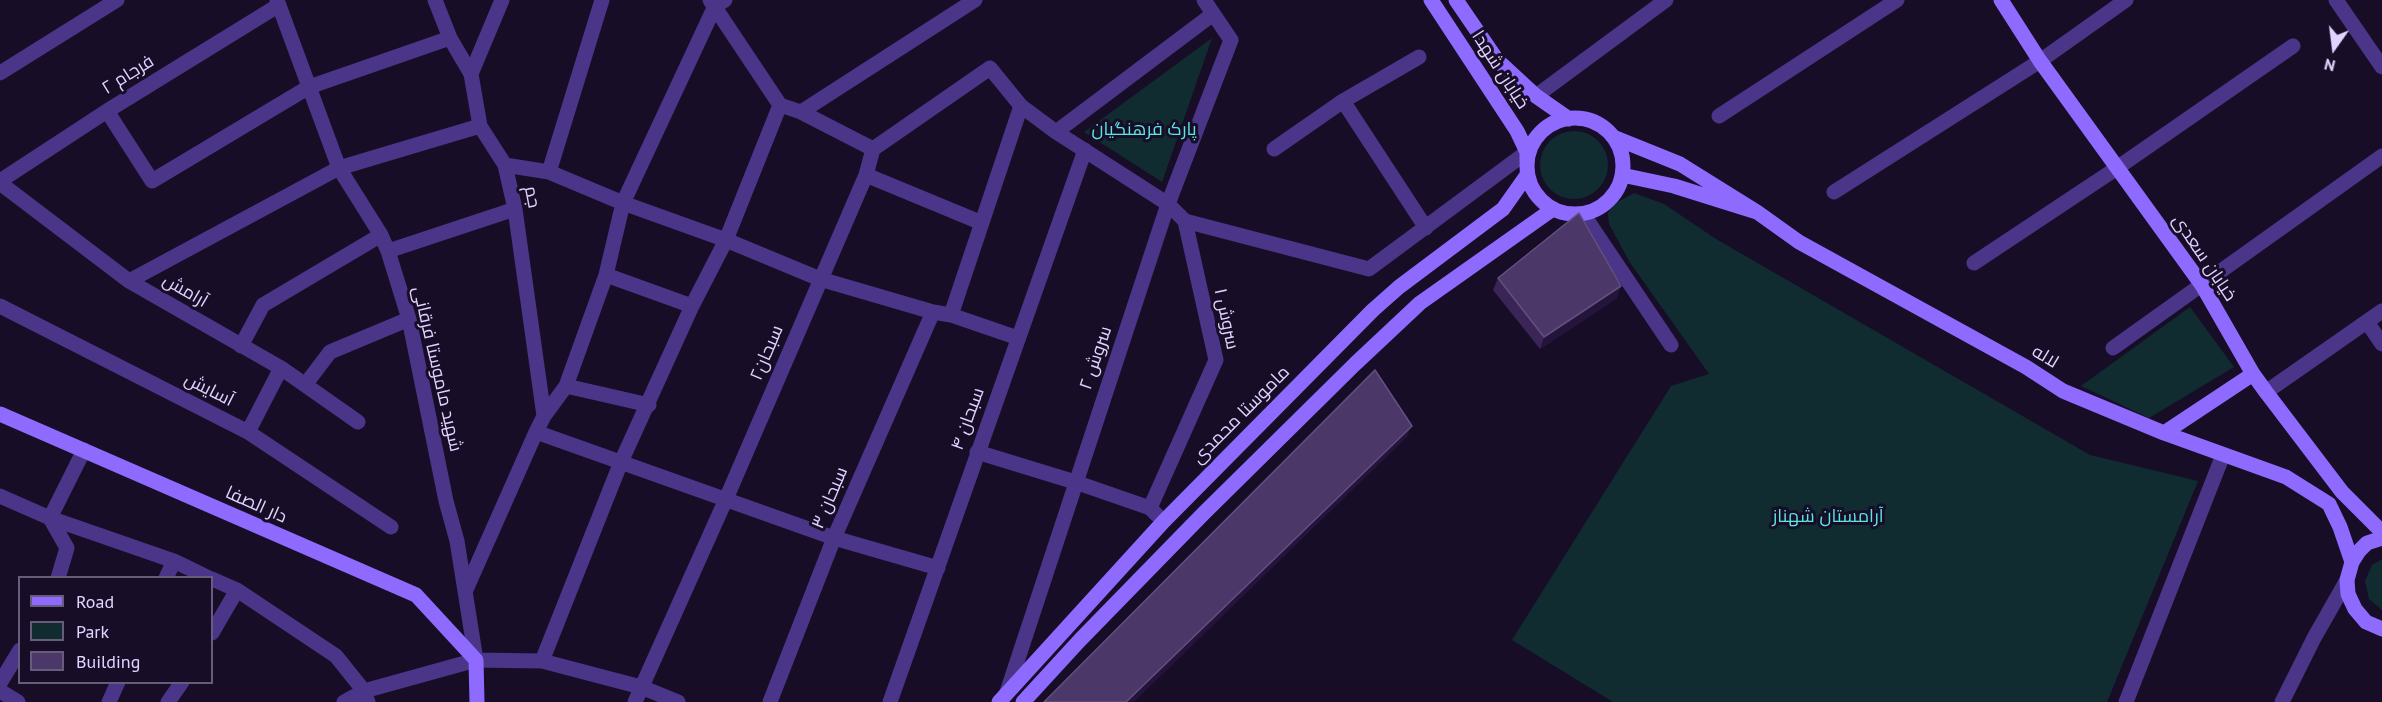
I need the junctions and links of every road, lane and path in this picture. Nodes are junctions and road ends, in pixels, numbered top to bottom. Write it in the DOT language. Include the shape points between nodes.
graph roads {
  1 [pos="86,0"];
  2 [pos="117,0"];
  3 [pos="435,0"];
  4 [pos="502,0"];
  5 [pos="602,0"];
  6 [pos="975,0"];
  7 [pos="1204,0"];
  8 [pos="1431,0"];
  9 [pos="1456,0"];
  10 [pos="1666,0"];
  11 [pos="1897,0"];
  12 [pos="2001,0"];
  13 [pos="2126,0"];
  14 [pos="2336,0"];
  15 [pos="717,2"];
  16 [pos="278,3"];
  17 [pos="93,14"];
  18 [pos="1213,14"];
  19 [pos="450,38"];
  20 [pos="2293,46"];
  21 [pos="1419,57"];
  22 [pos="2040,61"];
  23 [pos="2382,67"];
  24 [pos="0,73"];
  25 [pos="471,74"];
  26 [pos="309,87"];
  27 [pos="1536,96"];
  28 [pos="1343,101"];
  29 [pos="780,105"];
  30 [pos="1021,106"];
  31 [pos="106,111"];
  32 [pos="801,112"];
  33 [pos="1719,116"];
  34 [pos="1569,119"];
  35 [pos="480,126"];
  36 [pos="1056,132"];
  37 [pos="1613,137"];
  38 [pos="873,149"];
  39 [pos="1274,149"];
  40 [pos="1085,150"];
  41 [pos="2382,156"];
  42 [pos="1527,164"];
  43 [pos="506,165"];
  44 [pos="339,168"];
  45 [pos="2117,168"];
  46 [pos="549,172"];
  47 [pos="866,175"];
  48 [pos="1622,175"];
  49 [pos="0,182"];
  50 [pos="1834,192"];
  51 [pos="623,203"];
  52 [pos="1168,204"];
  53 [pos="515,209"];
  54 [pos="1553,209"];
  55 [pos="1757,212"];
  56 [pos="1583,214"];
  57 [pos="1185,221"];
  58 [pos="982,223"];
  59 [pos="1426,228"];
  60 [pos="381,236"];
  61 [pos="726,240"];
  62 [pos="388,251"];
  63 [pos="1974,263"];
  64 [pos="606,275"];
  65 [pos="820,279"];
  66 [pos="129,281"];
  67 [pos="2202,285"];
  68 [pos="0,306"];
  69 [pos="692,306"];
  70 [pos="2382,311"];
  71 [pos="933,312"];
  72 [pos="951,315"];
  73 [pos="409,319"];
  74 [pos="2367,322"];
  75 [pos="1018,339"];
  76 [pos="2382,344"];
  77 [pos="1671,345"];
  78 [pos="242,346"];
  79 [pos="2113,348"];
  80 [pos="281,368"];
  81 [pos="2253,374"];
  82 [pos="305,385"];
  83 [pos="566,386"];
  84 [pos="2266,392"];
  85 [pos="648,405"];
  86 [pos="0,414"];
  87 [pos="544,416"];
  88 [pos="358,422"];
  89 [pos="248,432"];
  90 [pos="536,432"];
  91 [pos="2164,433"];
  92 [pos="84,450"];
  93 [pos="977,452"];
  94 [pos="2223,454"];
  95 [pos="621,462"];
  96 [pos="1075,482"];
  97 [pos="0,496"];
  98 [pos="726,499"];
  99 [pos="1150,508"];
  100 [pos="50,518"];
  101 [pos="1164,521"];
  102 [pos="391,527"];
  103 [pos="2382,532"];
  104 [pos="834,538"];
  105 [pos="2382,538"];
  106 [pos="174,561"];
  107 [pos="2352,562"];
  108 [pos="938,568"];
  109 [pos="59,576"];
  110 [pos="167,576"];
  111 [pos="206,576"];
  112 [pos="213,579"];
  113 [pos="2347,580"];
  114 [pos="237,590"];
  115 [pos="465,592"];
  116 [pos="2382,629"];
  117 [pos="213,631"];
  118 [pos="18,653"];
  119 [pos="476,660"];
  120 [pos="542,661"];
  121 [pos="0,683"];
  122 [pos="117,684"];
  123 [pos="181,684"];
  124 [pos="641,687"];
  125 [pos="0,691"];
  126 [pos="366,696"];
  127 [pos="1003,697"];
  128 [pos="18,702"];
  129 [pos="109,702"];
  130 [pos="168,702"];
  131 [pos="345,702"];
  132 [pos="477,702"];
  133 [pos="635,702"];
  134 [pos="678,702"];
  135 [pos="770,702"];
  136 [pos="890,702"];
  137 [pos="1023,702"];
  138 [pos="2126,702"];
  139 [pos="2282,702"];
  1 -- 17 [label="street"];
  2 -- 17 [label="street"];
  3 -- 19 [label="street, جم"];
  4 -- 25 [label="street"];
  5 -- 46 [label="street"];
  6 -- 32 [label="street"];
  7 -- 18 [label="street"];
  8 -- 42 [label="main road, خیابان شهدا" via="1517,131"];
  9 -- 27 [label="main road, خیابان شهدا" via="1497,60"];
  10 -- 27 [label="street"];
  11 -- 33 [label="street"];
  12 -- 22 [label="main road, خیابان سعدی"];
  13 -- 22 [label="street"];
  14 -- 23 [label="street"];
  15 -- 29 [label="street"];
  15 -- 51 [label="street"];
  16 -- 26 [label="street, شهید ماموستا فرقانی"];
  16 -- 31 [label="street, فرجام ۲"];
  17 -- 24 [label="street"];
  18 -- 36 [label="street"];
  18 -- 52 [label="street, سروش ۲" via="1231,40"];
  19 -- 25 [label="street, جم"];
  19 -- 26 [label="street"];
  20 -- 45 [label="street"];
  21 -- 28 [label="street"];
  22 -- 45 [label="main road, خیابان سعدی"];
  22 -- 50 [label="street"];
  25 -- 35 [label="street, جم"];
  26 -- 31 [label="street" via="152,181"];
  26 -- 44 [label="street, شهید ماموستا فرقانی"];
  27 -- 34 [label="main road, خیابان شهدا"];
  28 -- 39 [label="street"];
  28 -- 59 [label="street"];
  29 -- 32 [label="street"];
  29 -- 61 [label="street"];
  30 -- 36 [label="street"];
  30 -- 38 [label="street" via="990,68"];
  30 -- 58 [label="street"];
  31 -- 49 [label="street, فرجام ۲"];
  32 -- 38 [label="street"];
  34 -- 37 [label="main road" via="1601,126"];
  34 -- 42 [label="main road" via="1539,134"];
  35 -- 43 [label="street, جم"];
  35 -- 44 [label="street"];
  36 -- 40 [label="street"];
  37 -- 48 [label="main road" via="1623,162"];
  37 -- 55 [label="main road" via="1680,164"];
  38 -- 47 [label="street, سبحان۲"];
  40 -- 52 [label="street"];
  40 -- 75 [label="street, سبحان ۴"];
  41 -- 67 [label="street"];
  42 -- 54 [label="main road" via="1532,189"];
  42 -- 59 [label="street"];
  42 -- 101 [label="main road, ماموستا محمدی" via="1503,209 1373,310"];
  43 -- 46 [label="street"];
  43 -- 53 [label="street, جم"];
  44 -- 60 [label="street, شهید ماموستا فرقانی"];
  44 -- 66 [label="street"];
  45 -- 63 [label="street"];
  45 -- 67 [label="main road, خیابان سعدی"];
  46 -- 51 [label="street"];
  47 -- 58 [label="street"];
  47 -- 65 [label="street, سبحان۲"];
  48 -- 55 [label="main road" via="1674,186"];
  48 -- 56 [label="main road" via="1609,201"];
  49 -- 66 [label="street, آرامش"];
  51 -- 61 [label="street"];
  51 -- 64 [label="street"];
  52 -- 57 [label="street"];
  52 -- 96 [label="street, سروش ۲"];
  53 -- 62 [label="street"];
  53 -- 87 [label="street, جم"];
  54 -- 56 [label="main road"];
  54 -- 137 [label="main road" via="1438,290 1396,326 1203,514"];
  55 -- 91 [label="main road, لاله" via="1799,242 2026,367 2062,391"];
  56 -- 77 [label="street"];
  57 -- 59 [label="street" via="1369,269"];
  57 -- 99 [label="street, سروش ۱" via="1216,360"];
  58 -- 72 [label="street"];
  60 -- 62 [label="street, شهید ماموستا فرقانی"];
  60 -- 78 [label="street" via="263,305"];
  61 -- 65 [label="street"];
  61 -- 69 [label="street"];
  62 -- 73 [label="street, شهید ماموستا فرقانی"];
  64 -- 69 [label="street"];
  64 -- 83 [label="street"];
  65 -- 71 [label="street"];
  65 -- 98 [label="street, سبحان۲"];
  66 -- 78 [label="street, آرامش"];
  67 -- 79 [label="street"];
  67 -- 81 [label="main road, خیابان سعدی"];
  68 -- 89 [label="street, آسایش"];
  69 -- 85 [label="street"];
  70 -- 74 [label="street"];
  71 -- 72 [label="street"];
  71 -- 104 [label="street, سبحان ۳"];
  72 -- 75 [label="street"];
  73 -- 82 [label="street" via="330,352"];
  73 -- 115 [label="street, شهید ماموستا فرقانی"];
  74 -- 76 [label="street"];
  74 -- 84 [label="street"];
  75 -- 93 [label="street, سبحان ۴"];
  78 -- 80 [label="street, آرامش"];
  80 -- 82 [label="street, آرامش"];
  80 -- 89 [label="street"];
  81 -- 84 [label="main road, خیابان سعدی"];
  81 -- 91 [label="main road"];
  82 -- 88 [label="street, آرامش"];
  83 -- 85 [label="street"];
  83 -- 87 [label="street"];
  84 -- 103 [label="main road, خیابان سعدی" via="2342,492"];
  85 -- 95 [label="street"];
  86 -- 92 [label="main road, دار الصفا"];
  87 -- 90 [label="street"];
  89 -- 102 [label="street, آسایش"];
  90 -- 95 [label="street"];
  90 -- 115 [label="street"];
  91 -- 94 [label="main road, لاله"];
  92 -- 100 [label="street"];
  92 -- 119 [label="main road, دار الصفا" via="416,595"];
  93 -- 96 [label="street"];
  93 -- 108 [label="street, سبحان ۴"];
  94 -- 107 [label="main road, لاله" via="2286,477 2328,504"];
  94 -- 138 [label="street"];
  95 -- 98 [label="street"];
  95 -- 120 [label="street"];
  96 -- 99 [label="street"];
  96 -- 127 [label="street, سروش ۲"];
  97 -- 100 [label="street"];
  98 -- 104 [label="street"];
  98 -- 124 [label="street, سبحان۲"];
  99 -- 101 [label="street"];
  100 -- 106 [label="street"];
  100 -- 109 [label="street" via="67,548"];
  101 -- 127 [label="main road, ماموستا محمدی"];
  104 -- 108 [label="street"];
  104 -- 135 [label="street, سبحان ۳"];
  105 -- 107 [label="main road" via="2367,543"];
  106 -- 110 [label="street"];
  106 -- 111 [label="street"];
  107 -- 113 [label="main road"];
  108 -- 136 [label="street, سبحان ۴"];
  112 -- 114 [label="street"];
  113 -- 116 [label="main road" via="2355,609 2366,622"];
  113 -- 139 [label="street"];
  114 -- 117 [label="street"];
  114 -- 126 [label="street" via="336,656"];
  115 -- 119 [label="street, شهید ماموستا فرقانی"];
  118 -- 121 [label="street"];
  119 -- 120 [label="street"];
  119 -- 126 [label="street"];
  119 -- 132 [label="main road"];
  120 -- 124 [label="street"];
  122 -- 129 [label="street"];
  123 -- 130 [label="street"];
  124 -- 133 [label="street, سبحان۲"];
  124 -- 134 [label="street"];
  125 -- 128 [label="street"];
  126 -- 131 [label="street"];
}
